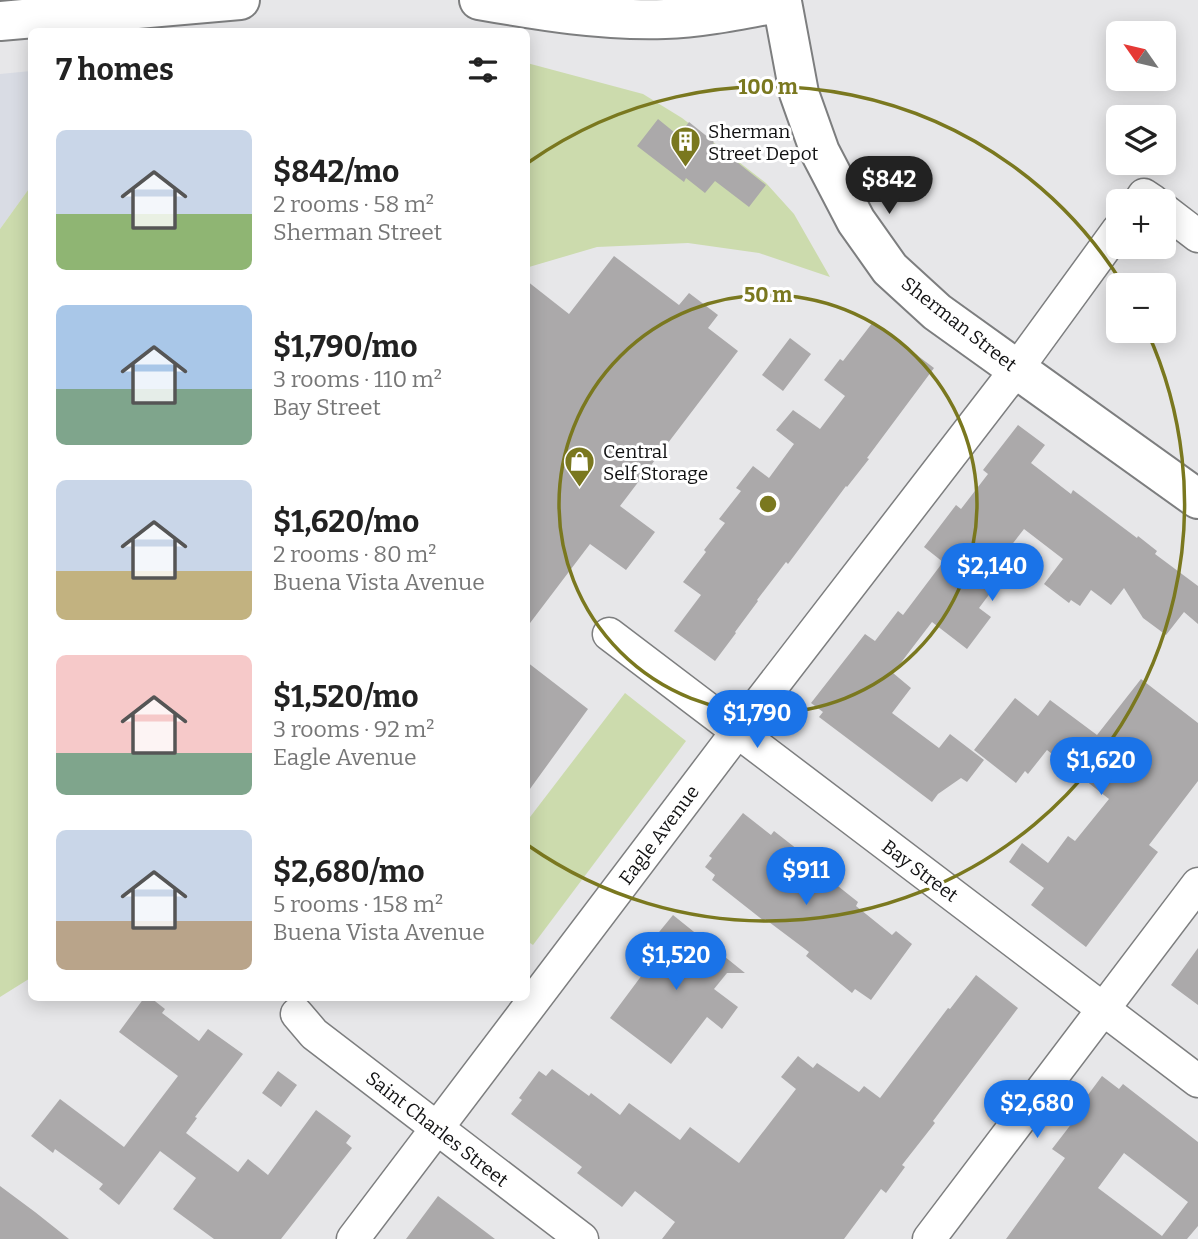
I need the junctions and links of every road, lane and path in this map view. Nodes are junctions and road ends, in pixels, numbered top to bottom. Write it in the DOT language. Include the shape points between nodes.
graph roads {
  1 [pos="479,0"];
  2 [pos="221,1"];
  3 [pos="789,1"];
  4 [pos="158,4"];
  5 [pos="0,21"];
  6 [pos="1176,219"];
  7 [pos="1198,236"];
  8 [pos="1106,246"];
  9 [pos="1016,370"];
  10 [pos="1198,499"];
  11 [pos="610,634"];
  12 [pos="737,732"];
  13 [pos="1198,884"];
  14 [pos="1103,1009"];
  15 [pos="297,1014"];
  16 [pos="1198,1081"];
  17 [pos="437,1129"];
  18 [pos="353,1239"];
  19 [pos="582,1239"];
  20 [pos="929,1239"];
  1 -- 3 [label="street" via="602,18 667,19"];
  2 -- 4 [label="street"];
  3 -- 9 [label="street, Sherman Street" via="799,93 820,152 856,221 890,269 937,312"];
  4 -- 5 [label="street"];
  6 -- 7 [label="street"];
  8 -- 9 [label="street, Eagle Avenue"];
  9 -- 10 [label="street, Sherman Street"];
  9 -- 12 [label="street, Eagle Avenue"];
  11 -- 12 [label="street, Bay Street"];
  12 -- 14 [label="street, Bay Street"];
  12 -- 17 [label="street, Eagle Avenue"];
  13 -- 14 [label="street"];
  14 -- 16 [label="street, Bay Street"];
  14 -- 20 [label="street"];
  15 -- 17 [label="street, Saint Charles Street" via="314,1034"];
  17 -- 18 [label="street, Eagle Avenue"];
  17 -- 19 [label="street, Saint Charles Street"];
}
